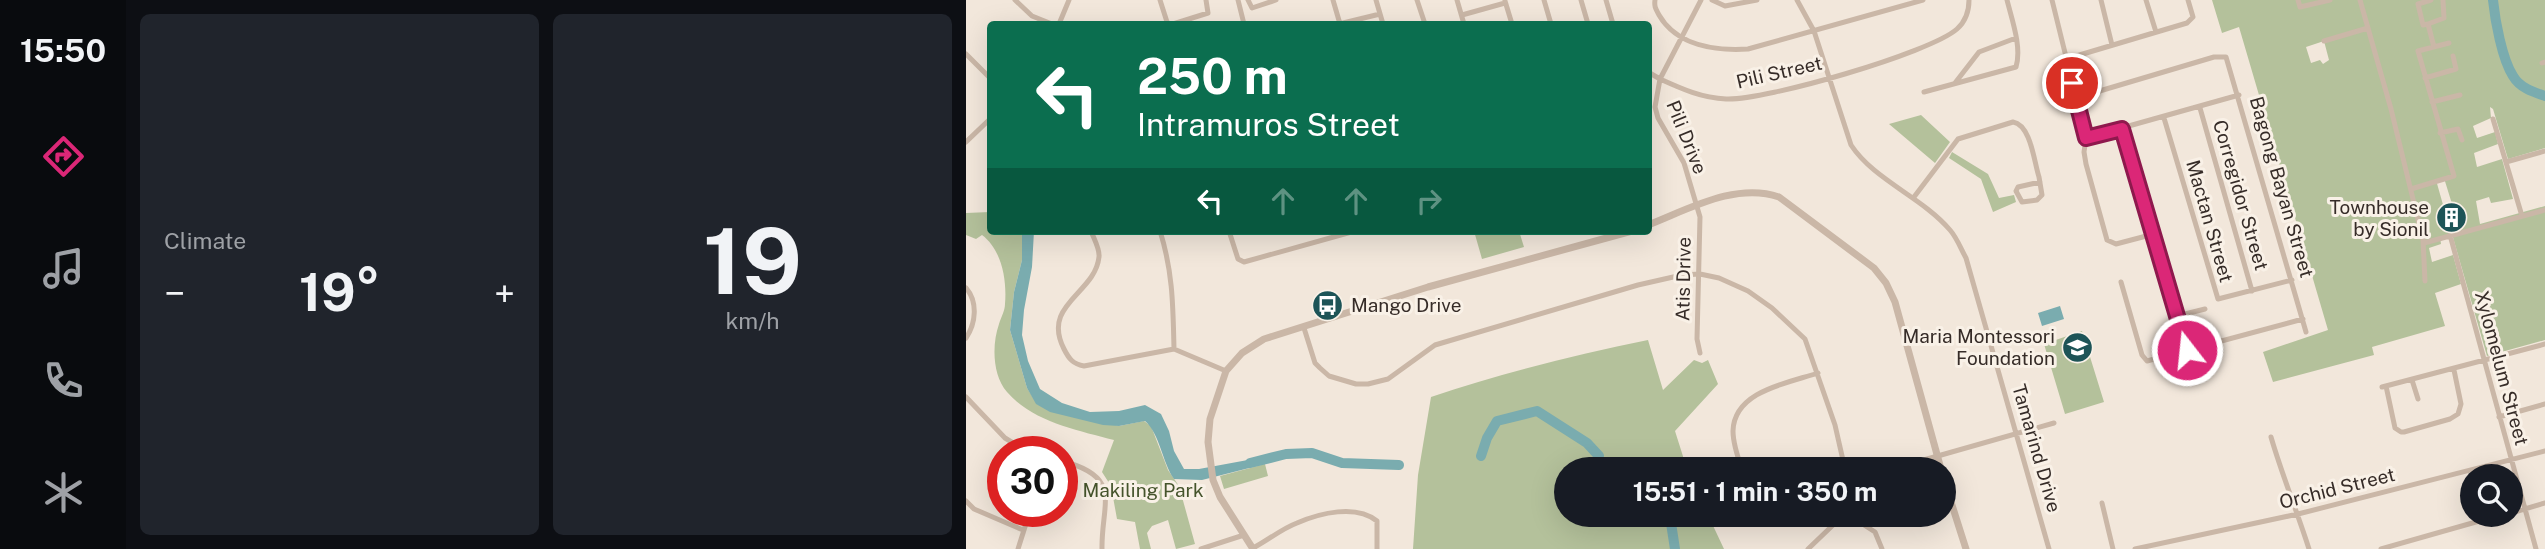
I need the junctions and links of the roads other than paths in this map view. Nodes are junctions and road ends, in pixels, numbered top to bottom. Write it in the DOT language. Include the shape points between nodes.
graph roads {
  1 [pos="1015,0"];
  2 [pos="1069,0"];
  3 [pos="1160,0"];
  4 [pos="1206,0"];
  5 [pos="1238,0"];
  6 [pos="1248,0"];
  7 [pos="1276,0"];
  8 [pos="1333,0"];
  9 [pos="1376,0"];
  10 [pos="1417,0"];
  11 [pos="1457,0"];
  12 [pos="1544,0"];
  13 [pos="1581,0"];
  14 [pos="1606,0"];
  15 [pos="1654,0"];
  16 [pos="1701,0"];
  17 [pos="1712,0"];
  18 [pos="1758,0"];
  19 [pos="1797,0"];
  20 [pos="1923,0"];
  21 [pos="1969,0"];
  22 [pos="2007,0"];
  23 [pos="2052,0"];
  24 [pos="2101,0"];
  25 [pos="2146,0"];
  26 [pos="2189,0"];
  27 [pos="2298,0"];
  28 [pos="2330,0"];
  29 [pos="2360,0"];
  30 [pos="2431,0"];
  31 [pos="2443,0"];
  32 [pos="1505,1"];
  33 [pos="2316,2"];
  34 [pos="1380,14"];
  35 [pos="1462,15"];
  36 [pos="1044,21"];
  37 [pos="1060,21"];
  38 [pos="1167,21"];
  39 [pos="1182,21"];
  40 [pos="1243,21"];
  41 [pos="1339,21"];
  42 [pos="1352,21"];
  43 [pos="1382,21"];
  44 [pos="1423,21"];
  45 [pos="1463,21"];
  46 [pos="1511,21"];
  47 [pos="1550,21"];
  48 [pos="1587,21"];
  49 [pos="1612,21"];
  50 [pos="2428,23"];
  51 [pos="2368,28"];
  52 [pos="1814,31"];
  53 [pos="2156,32"];
  54 [pos="1682,37"];
  55 [pos="2016,38"];
  56 [pos="2324,41"];
  57 [pos="2449,43"];
  58 [pos="2112,45"];
  59 [pos="2434,47"];
  60 [pos="966,54"];
  61 [pos="2452,56"];
  62 [pos="2066,59"];
  63 [pos="1652,74"];
  64 [pos="987,75"];
  65 [pos="1829,77"];
  66 [pos="2425,78"];
  67 [pos="1660,79"];
  68 [pos="1955,83"];
  69 [pos="1924,92"];
  70 [pos="2239,95"];
  71 [pos="2460,95"];
  72 [pos="2077,98"];
  73 [pos="2432,102"];
  74 [pos="2200,108"];
  75 [pos="2164,118"];
  76 [pos="2493,119"];
  77 [pos="987,122"];
  78 [pos="2122,129"];
  79 [pos="2440,133"];
  80 [pos="2086,138"];
  81 [pos="2462,140"];
  82 [pos="966,142"];
  83 [pos="2545,151"];
  84 [pos="2505,162"];
  85 [pos="2040,182"];
  86 [pos="2411,189"];
  87 [pos="1913,197"];
  88 [pos="1695,206"];
  89 [pos="2545,210"];
  90 [pos="2522,216"];
  91 [pos="1652,223"];
  92 [pos="2154,234"];
  93 [pos="1092,235"];
  94 [pos="1161,235"];
  95 [pos="1230,235"];
  96 [pos="1340,235"];
  97 [pos="1617,235"];
  98 [pos="2450,235"];
  99 [pos="2424,243"];
  100 [pos="1700,274"];
  101 [pos="2292,280"];
  102 [pos="2425,281"];
  103 [pos="2121,282"];
  104 [pos="966,288"];
  105 [pos="2252,291"];
  106 [pos="2205,309"];
  107 [pos="2178,316"];
  108 [pos="2303,319"];
  109 [pos="1304,328"];
  110 [pos="2306,332"];
  111 [pos="966,338"];
  112 [pos="2545,344"];
  113 [pos="1174,349"];
  114 [pos="2187,350"];
  115 [pos="1700,353"];
  116 [pos="2484,361"];
  117 [pos="2454,370"];
  118 [pos="1226,371"];
  119 [pos="1818,373"];
  120 [pos="2412,380"];
  121 [pos="966,397"];
  122 [pos="2418,399"];
  123 [pos="2545,404"];
  124 [pos="2499,417"];
  125 [pos="2054,423"];
  126 [pos="2018,434"];
  127 [pos="1003,436"];
  128 [pos="2271,437"];
  129 [pos="2545,451"];
  130 [pos="1936,456"];
  131 [pos="1739,457"];
  132 [pos="1842,457"];
  133 [pos="1933,457"];
  134 [pos="2511,461"];
  135 [pos="1078,466"];
  136 [pos="966,501"];
  137 [pos="2102,503"];
  138 [pos="2545,503"];
  139 [pos="2524,509"];
  140 [pos="2298,514"];
  141 [pos="1956,518"];
  142 [pos="1024,527"];
  143 [pos="1831,527"];
  144 [pos="1866,527"];
  145 [pos="2460,527"];
  146 [pos="1023,530"];
  147 [pos="1244,535"];
  148 [pos="1018,549"];
  149 [pos="1102,549"];
  150 [pos="1201,549"];
  151 [pos="1253,549"];
  152 [pos="1377,549"];
  153 [pos="1808,549"];
  154 [pos="1882,549"];
  155 [pos="1966,549"];
  156 [pos="2049,549"];
  157 [pos="2113,549"];
  158 [pos="2135,549"];
  159 [pos="2309,549"];
  160 [pos="2381,549"];
  161 [pos="2536,549"];
  1 -- 36 [label="street"];
  2 -- 37 [label="street"];
  3 -- 38 [label="street"];
  4 -- 39 [label="street" via="1208,13"];
  5 -- 40 [label="street"];
  6 -- 7 [label="street" via="1252,8"];
  8 -- 41 [label="street"];
  9 -- 34 [label="street"];
  10 -- 44 [label="street"];
  11 -- 35 [label="street"];
  12 -- 47 [label="street"];
  13 -- 48 [label="street"];
  14 -- 49 [label="street"];
  15 -- 54 [label="street" via="1665,25"];
  16 -- 54 [label="street"];
  17 -- 18 [label="street" via="1725,6"];
  19 -- 52 [label="street, Tamarind Drive"];
  20 -- 52 [label="street"];
  21 -- 65 [label="street, Pili Street" via="1965,20 1933,45"];
  22 -- 55 [label="street"];
  23 -- 62 [label="street"];
  24 -- 58 [label="street"];
  25 -- 53 [label="street"];
  26 -- 53 [label="street" via="2190,21"];
  27 -- 33 [label="street" via="2300,7"];
  28 -- 33 [label="street"];
  29 -- 51 [label="street"];
  30 -- 50 [label="street" via="2418,4 2423,25"];
  31 -- 50 [label="street" via="2444,18"];
  32 -- 35 [label="street"];
  32 -- 46 [label="street"];
  34 -- 42 [label="street"];
  34 -- 43 [label="street"];
  35 -- 45 [label="street"];
  50 -- 59 [label="street"];
  51 -- 56 [label="street"];
  51 -- 86 [label="street"];
  52 -- 54 [label="street" via="1748,50 1724,51"];
  52 -- 65 [label="street, Tamarind Drive"];
  53 -- 58 [label="street"];
  54 -- 67 [label="street"];
  55 -- 68 [label="street" via="1979,52"];
  55 -- 68 [label="street" via="2016,67"];
  57 -- 59 [label="street"];
  58 -- 62 [label="street"];
  59 -- 66 [label="street" via="2418,51"];
  60 -- 64 [label="street"];
  61 -- 66 [label="street" via="2456,69"];
  62 -- 72 [label="street"];
  63 -- 67 [label="street, Pili Street"];
  65 -- 67 [label="street, Pili Street" via="1749,98 1726,99 1695,95"];
  65 -- 87 [label="street, Tamarind Drive" via="1845,131 1858,156"];
  66 -- 73 [label="street"];
  67 -- 88 [label="street, Pili Drive" via="1654,107 1684,163"];
  68 -- 69 [label="street"];
  70 -- 72 [label="street, Bagong Bayan Street" via="2229,61 2222,56"];
  70 -- 74 [label="street"];
  70 -- 101 [label="street, Bagong Bayan Street"];
  71 -- 73 [label="street"];
  72 -- 80 [label="street"];
  73 -- 79 [label="street"];
  74 -- 75 [label="street"];
  74 -- 105 [label="street, Corregidor Street"];
  75 -- 78 [label="street"];
  75 -- 105 [label="street, Mactan Street" via="2216,296 2221,300"];
  76 -- 84 [label="street"];
  77 -- 82 [label="street"];
  78 -- 80 [label="street"];
  78 -- 92 [label="street"];
  79 -- 81 [label="street" via="2458,129"];
  79 -- 86 [label="street" via="2452,178"];
  80 -- 92 [label="street" via="2085,164 2107,240 2116,244"];
  83 -- 84 [label="street"];
  84 -- 90 [label="street"];
  85 -- 85 [label="street" via="2040,198 2018,200 2018,187"];
  85 -- 87 [label="street" via="2024,128 2012,122 1958,139"];
  86 -- 99 [label="street"];
  87 -- 126 [label="street, Tamarind Drive" via="1952,231 1966,258"];
  88 -- 91 [label="street"];
  88 -- 100 [label="street, Atis Drive" via="1700,218"];
  88 -- 130 [label="street" via="1736,193 1762,191 1779,197 1874,268 1895,302"];
  89 -- 90 [label="street"];
  90 -- 98 [label="street"];
  92 -- 107 [label="street"];
  93 -- 113 [label="street" via="1099,256 1096,268 1067,303 1059,321 1069,359 1084,366"];
  94 -- 113 [label="street" via="1174,296"];
  95 -- 96 [label="street" via="1240,262"];
  97 -- 109 [label="street" via="1428,287"];
  98 -- 99 [label="street"];
  98 -- 116 [label="street, Xylomelum Street"];
  99 -- 102 [label="street"];
  100 -- 109 [label="street" via="1638,285 1435,345 1388,379 1368,384 1337,378 1314,363"];
  100 -- 115 [label="street, Atis Drive"];
  100 -- 119 [label="street" via="1748,291 1772,308 1805,339"];
  101 -- 105 [label="street, Mactan Street"];
  101 -- 108 [label="street, Bagong Bayan Street"];
  103 -- 114 [label="street" via="2145,360"];
  104 -- 111 [label="street" via="974,318"];
  106 -- 107 [label="street"];
  107 -- 114 [label="street"];
  108 -- 110 [label="street, Bagong Bayan Street"];
  108 -- 114 [label="street"];
  109 -- 118 [label="street" via="1254,345"];
  112 -- 116 [label="street"];
  113 -- 118 [label="street"];
  116 -- 117 [label="street"];
  116 -- 124 [label="street, Xylomelum Street"];
  117 -- 120 [label="street"];
  117 -- 120 [label="street" via="2458,414 2400,432 2384,386"];
  118 -- 147 [label="street" via="1210,419 1210,462 1220,497"];
  119 -- 131 [label="street" via="1756,394 1741,408 1733,434"];
  119 -- 132 [label="street"];
  120 -- 122 [label="street"];
  121 -- 127 [label="street"];
  123 -- 124 [label="street"];
  124 -- 134 [label="street, Xylomelum Street"];
  125 -- 126 [label="street"];
  126 -- 130 [label="street"];
  126 -- 156 [label="street, Tamarind Drive"];
  128 -- 140 [label="street"];
  129 -- 134 [label="street, Orchid Street"];
  130 -- 133 [label="street"];
  134 -- 139 [label="street, Xylomelum Street"];
  134 -- 140 [label="street, Orchid Street"];
  135 -- 149 [label="street" via="1095,475 1104,489 1107,506"];
  136 -- 146 [label="street" via="974,509"];
  137 -- 157 [label="street"];
  138 -- 139 [label="street"];
  139 -- 161 [label="street, Xylomelum Street"];
  140 -- 158 [label="street, Orchid Street"];
  140 -- 159 [label="street"];
  141 -- 155 [label="street"];
  142 -- 146 [label="street"];
  143 -- 153 [label="street"];
  144 -- 154 [label="street" via="1875,533"];
  145 -- 160 [label="street"];
  146 -- 148 [label="street"];
  147 -- 150 [label="street"];
  147 -- 151 [label="street"];
  151 -- 152 [label="street" via="1297,523 1353,511 1377,521"];
}
